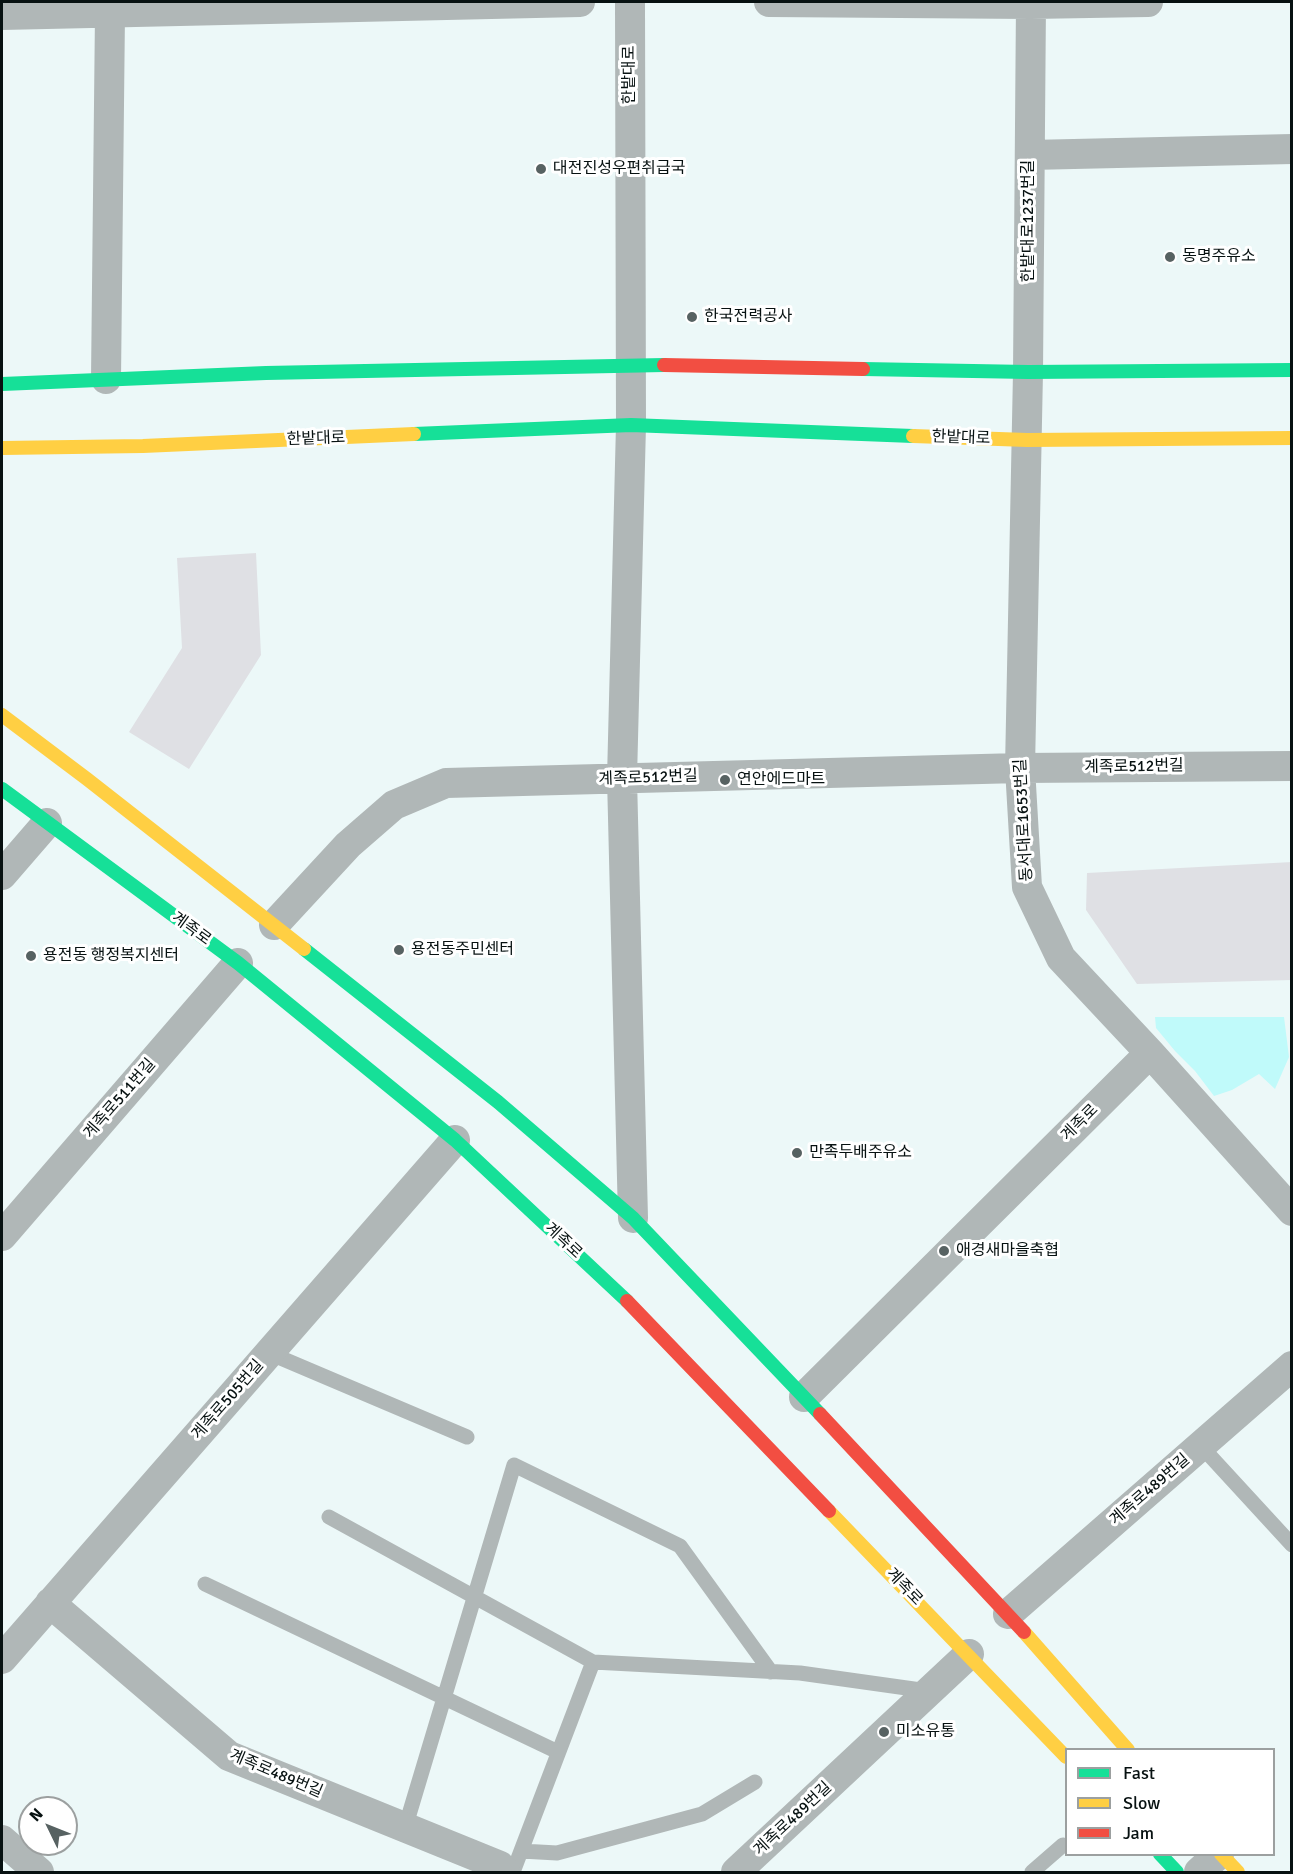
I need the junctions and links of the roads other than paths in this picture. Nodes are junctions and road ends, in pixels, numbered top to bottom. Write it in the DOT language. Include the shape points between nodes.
graph roads {
  1 [pos="580,2"];
  2 [pos="630,2"];
  3 [pos="769,2"];
  4 [pos="1148,2"];
  5 [pos="1031,3"];
  6 [pos="110,13"];
  7 [pos="2,15"];
  8 [pos="1292,149"];
  9 [pos="1030,155"];
  10 [pos="631,364"];
  11 [pos="1292,370"];
  12 [pos="1028,372"];
  13 [pos="106,380"];
  14 [pos="2,384"];
  15 [pos="631,425"];
  16 [pos="1292,438"];
  17 [pos="1027,440"];
  18 [pos="2,448"];
  19 [pos="2,715"];
  20 [pos="1292,766"];
  21 [pos="1020,768"];
  22 [pos="622,778"];
  23 [pos="2,789"];
  24 [pos="47,823"];
  25 [pos="2,875"];
  26 [pos="274,924"];
  27 [pos="238,963"];
  28 [pos="1150,1053"];
  29 [pos="455,1140"];
  30 [pos="1292,1211"];
  31 [pos="633,1218"];
  32 [pos="2,1236"];
  33 [pos="269,1353"];
  34 [pos="1292,1366"];
  35 [pos="804,1396"];
  36 [pos="467,1437"];
  37 [pos="1201,1446"];
  38 [pos="329,1517"];
  39 [pos="1292,1545"];
  40 [pos="205,1584"];
  41 [pos="474,1597"];
  42 [pos="50,1603"];
  43 [pos="1008,1614"];
  44 [pos="969,1654"];
  45 [pos="2,1659"];
  46 [pos="593,1662"];
  47 [pos="771,1672"];
  48 [pos="928,1691"];
  49 [pos="444,1698"];
  50 [pos="1127,1748"];
  51 [pos="558,1752"];
  52 [pos="1065,1756"];
  53 [pos="755,1782"];
  54 [pos="405,1828"];
  55 [pos="2,1840"];
  56 [pos="1063,1845"];
  57 [pos="1162,1856"];
  58 [pos="1218,1856"];
  59 [pos="1222,1856"];
  60 [pos="513,1862"];
  61 [pos="39,1872"];
  62 [pos="513,1872"];
  63 [pos="736,1872"];
  64 [pos="1032,1872"];
  65 [pos="1177,1872"];
  66 [pos="1199,1872"];
  67 [pos="1238,1872"];
  1 -- 6 [label="street"];
  2 -- 10 [label="street, 한밭대로"];
  3 -- 5 [label="street"];
  4 -- 5 [label="street"];
  5 -- 9 [label="street, 한밭대로1237번길"];
  6 -- 7 [label="street"];
  6 -- 13 [label="street"];
  8 -- 9 [label="street"];
  9 -- 12 [label="street, 한밭대로1237번길"];
  10 -- 12 [label="main road"];
  10 -- 13 [label="main road"];
  10 -- 15 [label="street, 한밭대로"];
  11 -- 12 [label="main road"];
  12 -- 17 [label="street, 한밭대로1237번길"];
  13 -- 14 [label="main road"];
  15 -- 17 [label="main road, 한밭대로"];
  15 -- 18 [label="main road, 한밭대로" via="143,446"];
  15 -- 22 [label="street, 한밭대로"];
  16 -- 17 [label="main road, 한밭대로"];
  17 -- 21 [label="street, 동서대로1653번길"];
  19 -- 26 [label="main road"];
  20 -- 21 [label="street, 계족로512번길"];
  21 -- 22 [label="street, 계족로512번길"];
  21 -- 28 [label="street, 동서대로1653번길" via="1027,887 1061,958"];
  22 -- 26 [label="street, 계족로512번길" via="446,783 394,806 348,845"];
  22 -- 31 [label="street"];
  23 -- 24 [label="main road, 계족로"];
  24 -- 25 [label="street"];
  24 -- 27 [label="main road, 계족로"];
  26 -- 31 [label="main road" via="498,1102"];
  27 -- 29 [label="main road, 계족로"];
  27 -- 32 [label="street, 계족로511번길"];
  28 -- 30 [label="street, 동서대로1653번길"];
  28 -- 35 [label="street, 계족로"];
  29 -- 33 [label="street, 계족로505번길"];
  29 -- 44 [label="main road, 계족로" via="619,1293"];
  31 -- 35 [label="main road"];
  33 -- 36 [label="lane"];
  33 -- 42 [label="street, 계족로505번길"];
  34 -- 37 [label="street, 계족로489번길"];
  35 -- 43 [label="main road"];
  37 -- 39 [label="lane"];
  37 -- 43 [label="street, 계족로489번길"];
  38 -- 41 [label="lane"];
  40 -- 49 [label="lane"];
  41 -- 46 [label="lane"];
  41 -- 47 [label="lane" via="514,1466 680,1546"];
  41 -- 49 [label="lane"];
  42 -- 45 [label="street, 계족로505번길"];
  42 -- 54 [label="street, 계족로489번길" via="229,1756"];
  43 -- 50 [label="main road"];
  44 -- 48 [label="street, 계족로489번길"];
  44 -- 52 [label="main road, 계족로"];
  46 -- 47 [label="lane"];
  46 -- 51 [label="lane"];
  47 -- 48 [label="lane"];
  48 -- 63 [label="street, 계족로489번길"];
  49 -- 51 [label="lane"];
  49 -- 54 [label="lane"];
  51 -- 60 [label="lane"];
  53 -- 60 [label="lane, 계족로489번길" via="702,1814"];
  54 -- 60 [label="street, 계족로489번길" via="500,1866"];
  55 -- 61 [label="street"];
  56 -- 64 [label="lane"];
  57 -- 65 [label="main road"];
  58 -- 66 [label="street"];
  59 -- 67 [label="main road"];
  60 -- 62 [label="lane"];
}
